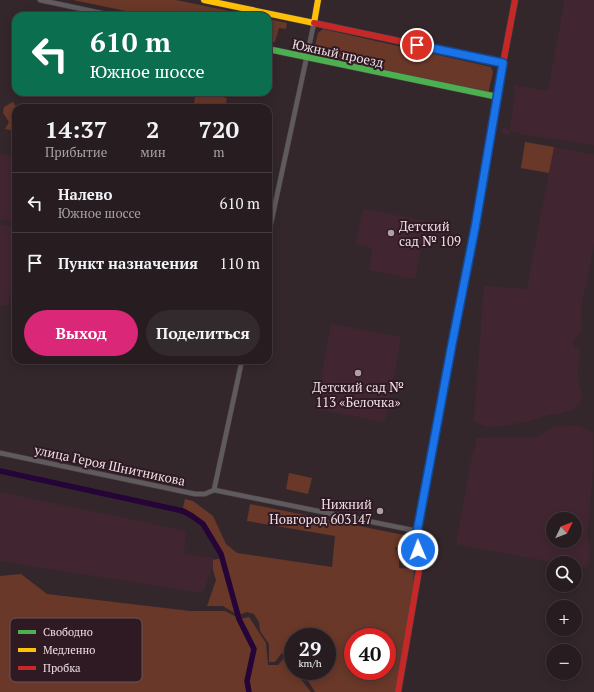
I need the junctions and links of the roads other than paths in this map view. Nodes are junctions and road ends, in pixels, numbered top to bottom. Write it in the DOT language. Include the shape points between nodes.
graph roads {
  1 [pos="40,0"];
  2 [pos="204,0"];
  3 [pos="318,0"];
  4 [pos="515,0"];
  5 [pos="96,12"];
  6 [pos="261,12"];
  7 [pos="272,14"];
  8 [pos="314,23"];
  9 [pos="272,50"];
  10 [pos="306,58"];
  11 [pos="503,63"];
  12 [pos="498,97"];
  13 [pos="272,218"];
  14 [pos="241,364"];
  15 [pos="0,453"];
  16 [pos="214,490"];
  17 [pos="417,532"];
  18 [pos="398,692"];
  1 -- 5 [label="street"];
  2 -- 6 [label="street"];
  3 -- 8 [label="street"];
  4 -- 11 [label="street"];
  7 -- 8 [label="street"];
  8 -- 10 [label="street"];
  8 -- 11 [label="street"];
  9 -- 10 [label="street, Южный проезд"];
  10 -- 12 [label="street, Южный проезд"];
  10 -- 13 [label="street"];
  11 -- 12 [label="street"];
  12 -- 17 [label="street"];
  14 -- 16 [label="street"];
  15 -- 16 [label="street, улица Героя Шнитникова" via="195,494 205,494"];
  16 -- 17 [label="street"];
  17 -- 18 [label="street" via="419,570"];
}
